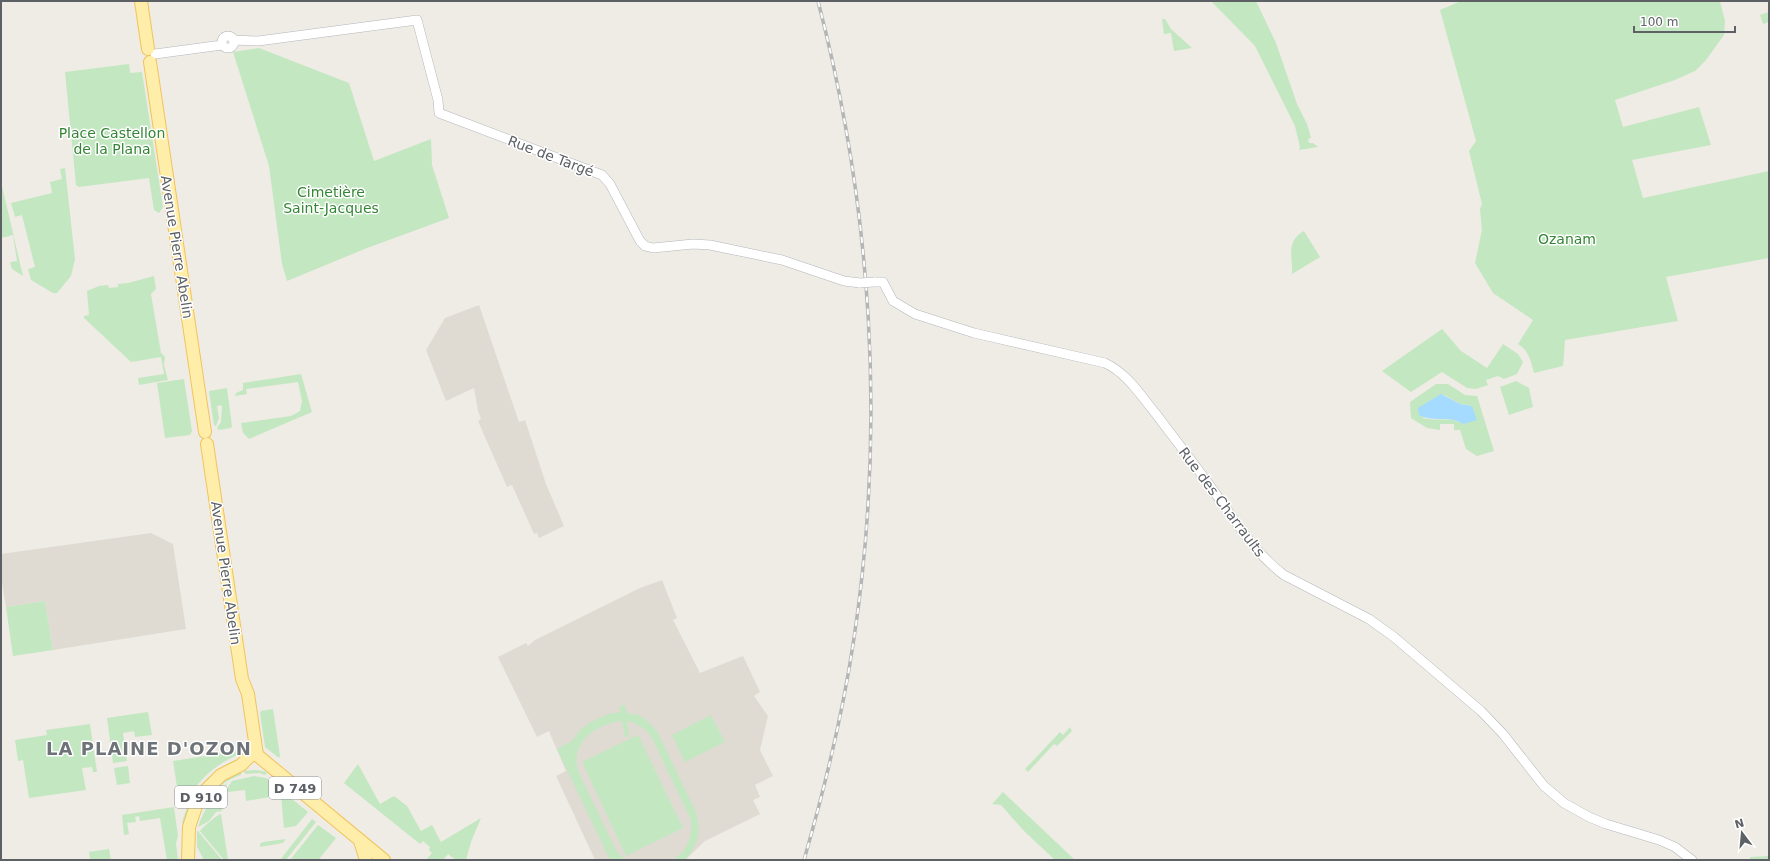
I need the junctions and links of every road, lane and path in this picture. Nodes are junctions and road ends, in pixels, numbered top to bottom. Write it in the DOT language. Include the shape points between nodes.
graph roads {
  1 [pos="141,1"];
  2 [pos="151,55"];
  3 [pos="874,282"];
  4 [pos="252,761"];
  5 [pos="372,856"];
  6 [pos="192,857"];
  7 [pos="1692,860"];
  1 -- 2 [label="main road, Avenue Pierre Abelin"];
  2 -- 3 [label="street, Rue de Targé, bridge" via="222,45 230,48 233,40 258,41 417,20 438,100 439,113 602,175 610,184 645,246 653,248 710,245 782,260 844,281"];
  2 -- 4 [label="main road, Avenue Pierre Abelin"];
  3 -- 7 [label="street, Rue des Charraults" via="883,282 893,301 915,314 974,333 1114,367 1140,394 1256,549 1273,567 1284,576 1369,618 1394,637 1484,715 1503,734 1544,786 1564,803 1606,824 1675,847"];
  4 -- 5 [label="main road, D 749" via="272,769 360,841"];
  4 -- 6 [label="main road, D 910" via="221,775 201,796 191,819 189,836"];
}
